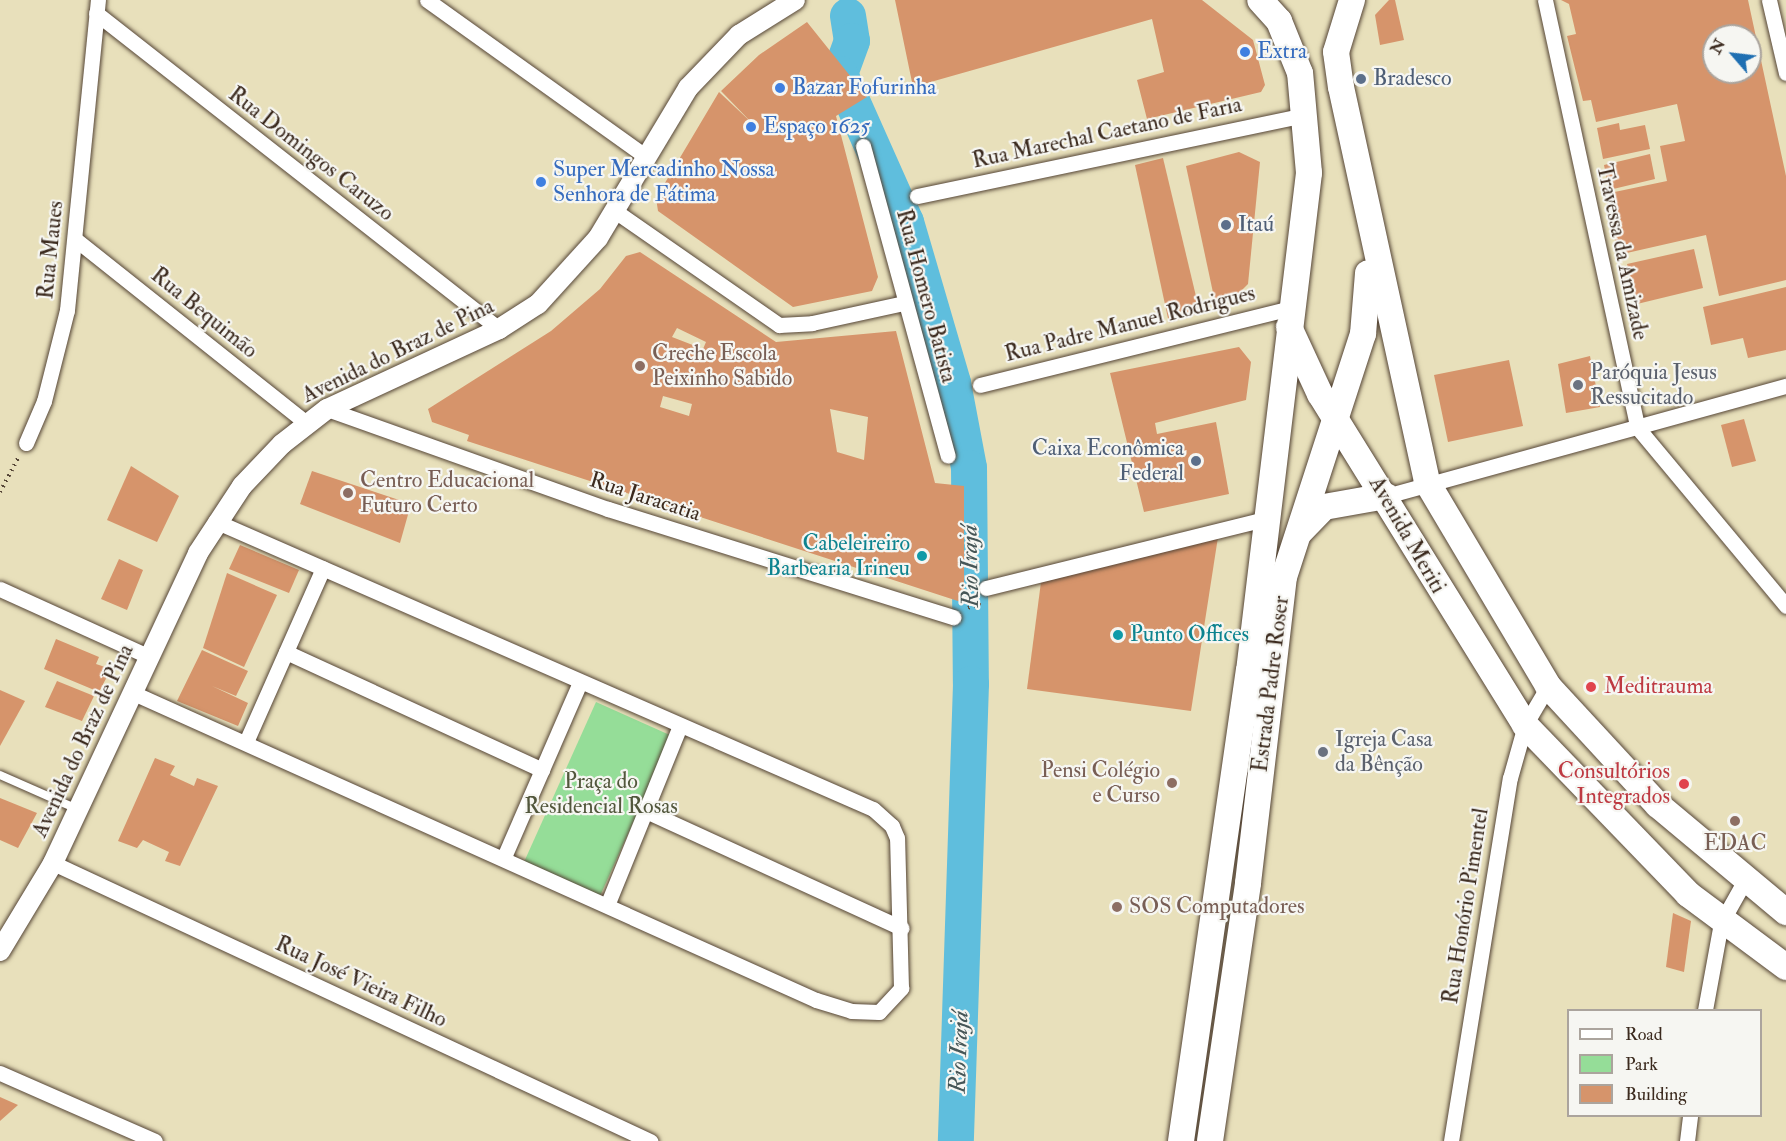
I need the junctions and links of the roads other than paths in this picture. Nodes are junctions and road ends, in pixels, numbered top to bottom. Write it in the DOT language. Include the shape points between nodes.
graph roads {
  1 [pos="427,0"];
  2 [pos="795,0"];
  3 [pos="1260,0"];
  4 [pos="1352,0"];
  5 [pos="1545,0"];
  6 [pos="1769,0"];
  7 [pos="443,5"];
  8 [pos="97,7"];
  9 [pos="1786,73"];
  10 [pos="1305,115"];
  11 [pos="863,147"];
  12 [pos="646,158"];
  13 [pos="917,196"];
  14 [pos="615,211"];
  15 [pos="1370,236"];
  16 [pos="75,239"];
  17 [pos="904,303"];
  18 [pos="1290,317"];
  19 [pos="499,329"];
  20 [pos="980,384"];
  21 [pos="1786,386"];
  22 [pos="327,409"];
  23 [pos="1334,416"];
  24 [pos="306,423"];
  25 [pos="1637,427"];
  26 [pos="26,443"];
  27 [pos="948,456"];
  28 [pos="1426,482"];
  29 [pos="1386,496"];
  30 [pos="1265,519"];
  31 [pos="215,521"];
  32 [pos="1294,541"];
  33 [pos="323,568"];
  34 [pos="986,588"];
  35 [pos="0,589"];
  36 [pos="1786,606"];
  37 [pos="958,613"];
  38 [pos="286,652"];
  39 [pos="148,656"];
  40 [pos="580,682"];
  41 [pos="1548,686"];
  42 [pos="131,692"];
  43 [pos="1525,725"];
  44 [pos="680,726"];
  45 [pos="246,742"];
  46 [pos="542,770"];
  47 [pos="0,775"];
  48 [pos="78,809"];
  49 [pos="646,811"];
  50 [pos="504,857"];
  51 [pos="53,863"];
  52 [pos="1745,880"];
  53 [pos="608,903"];
  54 [pos="1786,912"];
  55 [pos="1721,923"];
  56 [pos="902,928"];
  57 [pos="0,951"];
  58 [pos="1786,967"];
  59 [pos="1705,1009"];
  60 [pos="0,1073"];
  61 [pos="1690,1117"];
  62 [pos="155,1141"];
  63 [pos="650,1141"];
  64 [pos="1181,1141"];
  65 [pos="1210,1141"];
  66 [pos="1451,1141"];
  67 [pos="1687,1141"];
  1 -- 7 [label="street"];
  2 -- 12 [label="street, Avenida do Braz de Pina" via="739,35 713,60 688,88"];
  3 -- 10 [label="main road" via="1290,43"];
  4 -- 15 [label="main road, Avenida Meriti" via="1336,52"];
  5 -- 25 [label="street, Travessa da Amizade"];
  6 -- 9 [label="street"];
  7 -- 12 [label="street"];
  8 -- 16 [label="street, Rua Maues"];
  8 -- 19 [label="street, Rua Domingos Caruzo"];
  10 -- 13 [label="street, Rua Marechal Caetano de Faria"];
  10 -- 18 [label="main road" via="1309,173"];
  11 -- 17 [label="street, Rua Homero Batista"];
  12 -- 14 [label="street, Avenida do Braz de Pina"];
  14 -- 17 [label="street" via="779,325 812,323"];
  14 -- 19 [label="street, Avenida do Braz de Pina" via="538,304"];
  15 -- 23 [label="main road, Estrada Padre Roser" via="1362,334"];
  15 -- 28 [label="main road, Avenida Meriti"];
  16 -- 24 [label="street, Rua Bequimão"];
  16 -- 26 [label="street, Rua Maues" via="57,357"];
  17 -- 27 [label="street, Rua Homero Batista"];
  18 -- 20 [label="street, Rua Padre Manuel Rodrigues"];
  18 -- 23 [label="main road, Avenida Meriti"];
  18 -- 30 [label="main road, Estrada Padre Roser"];
  19 -- 22 [label="street, Avenida do Braz de Pina"];
  21 -- 25 [label="street"];
  22 -- 24 [label="street, Avenida do Braz de Pina"];
  22 -- 37 [label="street, Rua Jaracatia" via="608,509"];
  23 -- 29 [label="main road, Avenida Meriti"];
  23 -- 32 [label="main road, Estrada Padre Roser"];
  24 -- 31 [label="street, Avenida do Braz de Pina" via="259,466"];
  25 -- 28 [label="street"];
  25 -- 36 [label="street, Travessa da Amizade"];
  28 -- 29 [label="street"];
  28 -- 41 [label="main road, Avenida Meriti"];
  29 -- 32 [label="main road" via="1324,507"];
  29 -- 43 [label="main road, Avenida Meriti" via="1468,641"];
  30 -- 34 [label="street"];
  30 -- 64 [label="main road, Estrada Padre Roser" via="1249,671"];
  31 -- 33 [label="street"];
  31 -- 39 [label="street, Avenida do Braz de Pina"];
  32 -- 65 [label="main road, Estrada Padre Roser" via="1284,577 1248,883"];
  33 -- 38 [label="street"];
  33 -- 40 [label="street"];
  35 -- 39 [label="street"];
  38 -- 45 [label="street"];
  38 -- 46 [label="street"];
  39 -- 42 [label="street, Avenida do Braz de Pina"];
  40 -- 44 [label="street"];
  40 -- 46 [label="street"];
  41 -- 43 [label="street, Rua Honório Pimentel"];
  41 -- 52 [label="main road, Avenida Meriti" via="1658,805"];
  42 -- 45 [label="street"];
  42 -- 48 [label="street, Avenida do Braz de Pina"];
  43 -- 55 [label="main road, Avenida Meriti"];
  43 -- 66 [label="street, Rua Honório Pimentel" via="1498,839"];
  44 -- 49 [label="street"];
  44 -- 56 [label="street" via="886,818 897,838"];
  45 -- 50 [label="street"];
  46 -- 50 [label="street"];
  47 -- 48 [label="lane"];
  48 -- 51 [label="street, Avenida do Braz de Pina"];
  49 -- 53 [label="street"];
  49 -- 56 [label="street"];
  50 -- 53 [label="street"];
  51 -- 57 [label="street, Avenida do Braz de Pina"];
  51 -- 63 [label="street, Rua José Vieira Filho"];
  52 -- 54 [label="main road, Avenida Meriti"];
  52 -- 55 [label="street"];
  53 -- 56 [label="street" via="816,1000 864,1014 888,1008 901,988"];
  55 -- 58 [label="main road, Avenida Meriti"];
  55 -- 59 [label="street"];
  60 -- 62 [label="street"];
  61 -- 67 [label="street"];
}
